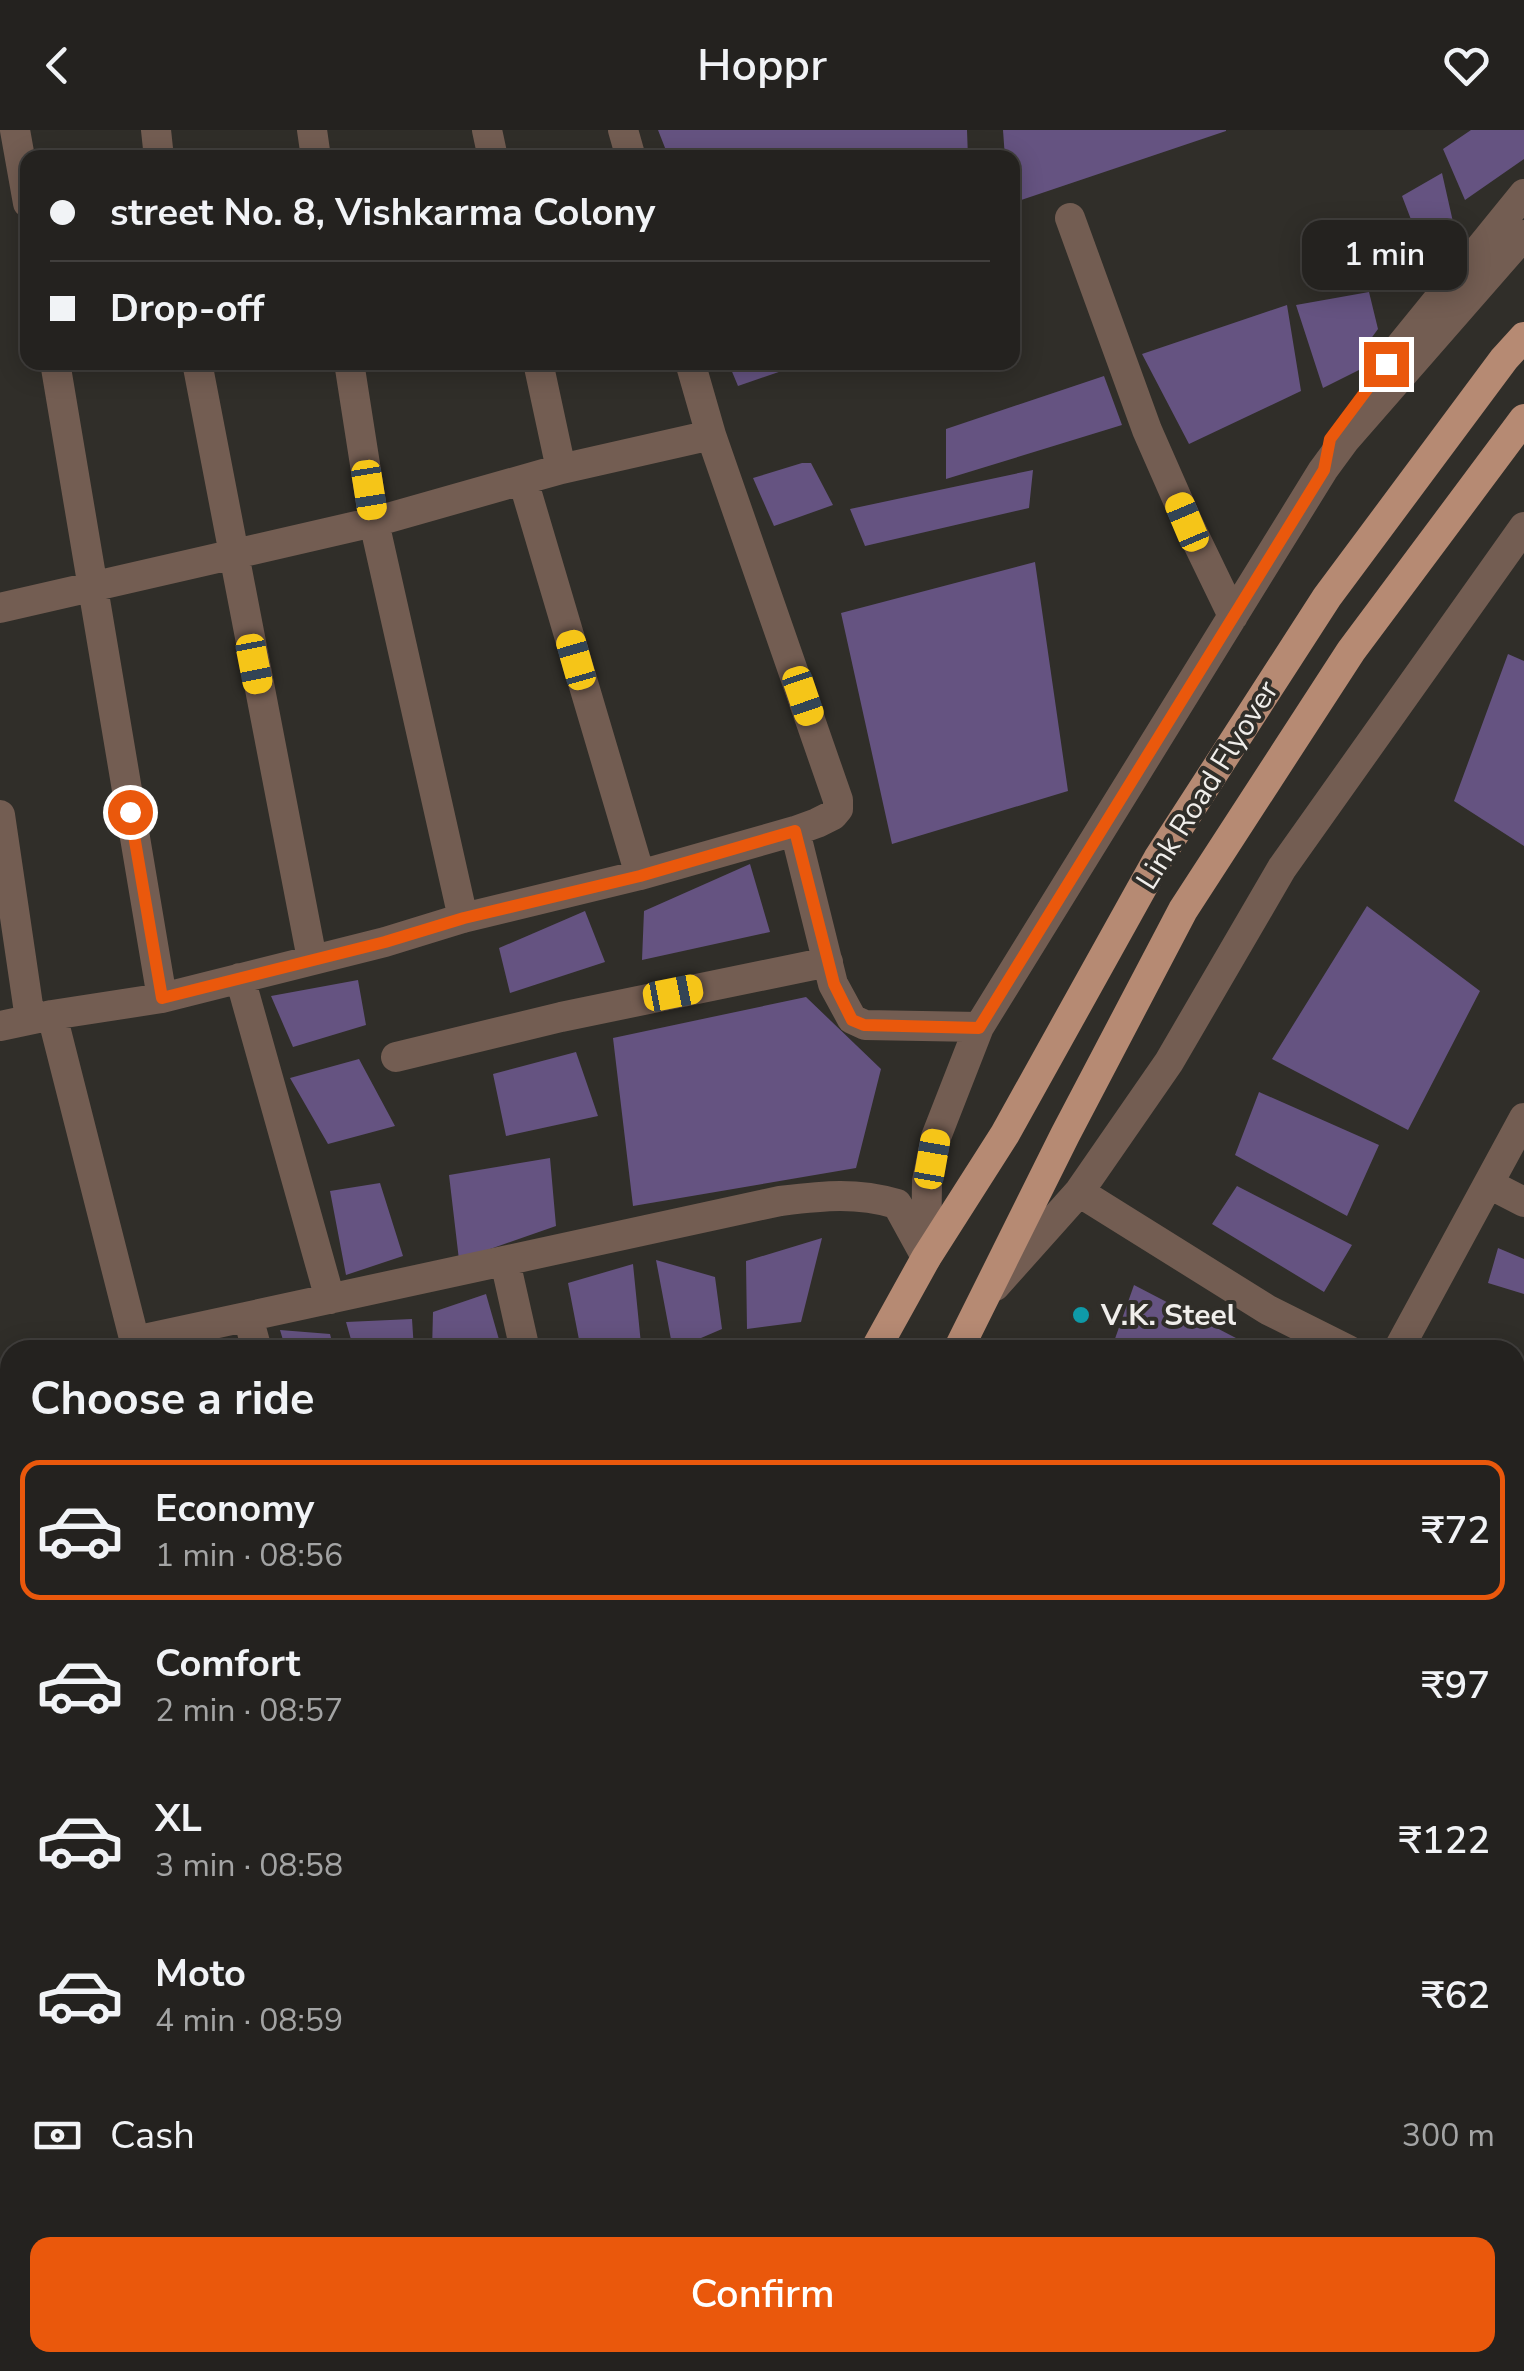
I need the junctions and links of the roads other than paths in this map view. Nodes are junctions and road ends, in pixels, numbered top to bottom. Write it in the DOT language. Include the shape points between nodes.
graph roads {
  1 [pos="15,130"];
  2 [pos="20,158"];
  3 [pos="1524,194"];
  4 [pos="1070,218"];
  5 [pos="1524,236"];
  6 [pos="1524,336"];
  7 [pos="55,370"];
  8 [pos="198,370"];
  9 [pos="350,370"];
  10 [pos="540,370"];
  11 [pos="692,370"];
  12 [pos="1524,420"];
  13 [pos="711,435"];
  14 [pos="561,470"];
  15 [pos="1324,470"];
  16 [pos="523,480"];
  17 [pos="374,522"];
  18 [pos="1524,527"];
  19 [pos="233,554"];
  20 [pos="93,587"];
  21 [pos="0,608"];
  22 [pos="1233,616"];
  23 [pos="0,815"];
  24 [pos="795,831"];
  25 [pos="640,876"];
  26 [pos="464,918"];
  27 [pos="312,960"];
  28 [pos="828,962"];
  29 [pos="240,978"];
  30 [pos="162,998"];
  31 [pos="27,1020"];
  32 [pos="979,1028"];
  33 [pos="396,1057"];
  34 [pos="1524,1118"];
  35 [pos="1489,1184"];
  36 [pos="1078,1192"];
  37 [pos="1524,1202"];
  38 [pos="926,1258"];
  39 [pos="505,1261"];
  40 [pos="988,1293"];
  41 [pos="330,1299"];
  42 [pos="248,1316"];
  43 [pos="134,1340"];
  44 [pos="158,1340"];
  45 [pos="254,1340"];
  46 [pos="523,1340"];
  47 [pos="881,1340"];
  48 [pos="963,1340"];
  49 [pos="1326,1340"];
  50 [pos="1403,1340"];
  1 -- 2 [label="street"];
  3 -- 15 [label="street" via="1330,439"];
  4 -- 22 [label="street" via="1147,430"];
  5 -- 15 [label="street"];
  6 -- 38 [label="main road, Link Road Flyover" via="1316,614 1158,860 1005,1134"];
  7 -- 20 [label="street"];
  8 -- 19 [label="street"];
  9 -- 17 [label="street"];
  10 -- 14 [label="street"];
  11 -- 13 [label="street"];
  12 -- 40 [label="main road, Link Road Flyover" via="1351,651 1183,910"];
  13 -- 14 [label="street"];
  13 -- 24 [label="street" via="838,800 833,815"];
  14 -- 16 [label="street"];
  15 -- 22 [label="street"];
  16 -- 17 [label="street"];
  16 -- 25 [label="street"];
  17 -- 19 [label="street"];
  17 -- 26 [label="street"];
  18 -- 36 [label="street" via="1282,868 1169,1062"];
  19 -- 20 [label="street"];
  19 -- 27 [label="street"];
  20 -- 21 [label="street"];
  20 -- 30 [label="street"];
  22 -- 32 [label="street"];
  23 -- 31 [label="street"];
  24 -- 25 [label="street"];
  24 -- 28 [label="street"];
  25 -- 26 [label="street"];
  26 -- 27 [label="street"];
  27 -- 29 [label="street"];
  28 -- 32 [label="street" via="852,1020"];
  28 -- 33 [label="street"];
  29 -- 30 [label="street"];
  29 -- 41 [label="street"];
  30 -- 31 [label="street"];
  31 -- 43 [label="street"];
  32 -- 38 [label="street" via="936,1137 927,1181"];
  34 -- 35 [label="street"];
  35 -- 37 [label="street"];
  35 -- 50 [label="street"];
  36 -- 40 [label="street"];
  36 -- 49 [label="street"];
  38 -- 39 [label="street" via="898,1204 834,1194"];
  38 -- 47 [label="main road, Link Road Flyover"];
  39 -- 41 [label="street"];
  39 -- 46 [label="street"];
  40 -- 48 [label="main road, Link Road Flyover"];
  41 -- 42 [label="street"];
  42 -- 44 [label="street"];
  42 -- 45 [label="street"];
}
